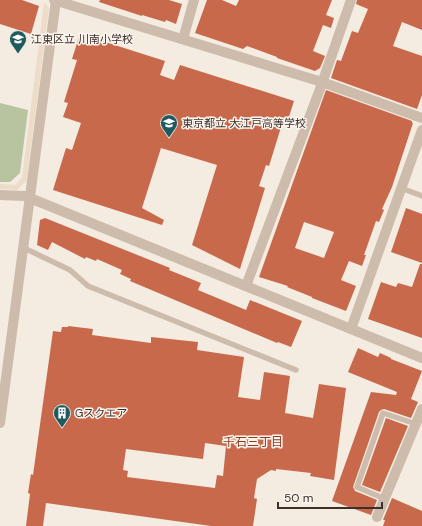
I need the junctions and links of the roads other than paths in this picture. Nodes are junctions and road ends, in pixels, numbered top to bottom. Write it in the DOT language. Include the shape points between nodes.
graph roads {
  1 [pos="55,0"];
  2 [pos="194,0"];
  3 [pos="351,0"];
  4 [pos="183,39"];
  5 [pos="322,82"];
  6 [pos="422,118"];
  7 [pos="422,130"];
  8 [pos="401,188"];
  9 [pos="0,195"];
  10 [pos="422,196"];
  11 [pos="30,198"];
  12 [pos="24,248"];
  13 [pos="246,286"];
  14 [pos="351,329"];
  15 [pos="422,358"];
  16 [pos="296,370"];
  17 [pos="422,409"];
  18 [pos="0,423"];
  19 [pos="416,424"];
  20 [pos="385,499"];
  21 [pos="377,517"];
  1 -- 4 [label="street"];
  1 -- 11 [label="street"];
  2 -- 4 [label="street"];
  3 -- 5 [label="street"];
  4 -- 5 [label="street"];
  5 -- 6 [label="street"];
  5 -- 13 [label="street"];
  7 -- 8 [label="street"];
  8 -- 10 [label="lane"];
  8 -- 14 [label="street"];
  9 -- 11 [label="street"];
  11 -- 12 [label="street"];
  11 -- 13 [label="street"];
  12 -- 16 [label="lane" via="70,270 88,286"];
  12 -- 18 [label="street"];
  13 -- 14 [label="street"];
  14 -- 15 [label="street"];
  17 -- 19 [label="street"];
  19 -- 20 [label="street"];
  19 -- 20 [label="lane" via="383,413 357,487"];
  20 -- 21 [label="street"];
}
